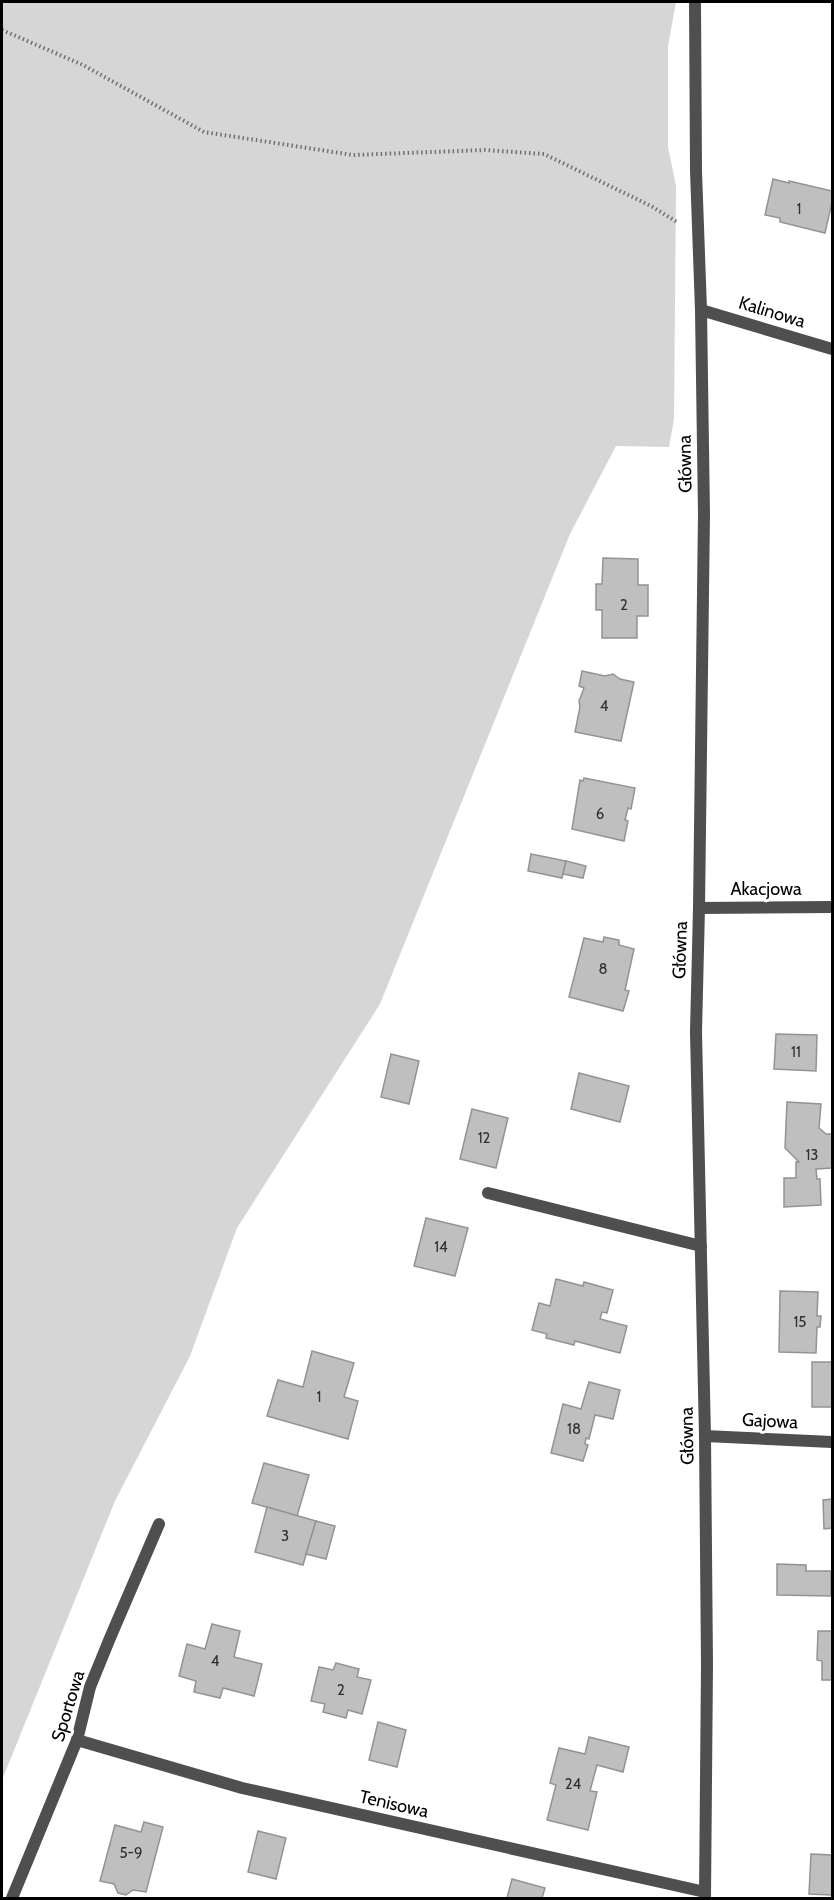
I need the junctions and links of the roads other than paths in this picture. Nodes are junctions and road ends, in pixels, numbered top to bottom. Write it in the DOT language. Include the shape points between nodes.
graph roads {
  1 [pos="695,2"];
  2 [pos="701,310"];
  3 [pos="832,349"];
  4 [pos="832,907"];
  5 [pos="699,908"];
  6 [pos="488,1193"];
  7 [pos="701,1246"];
  8 [pos="705,1436"];
  9 [pos="832,1442"];
  10 [pos="159,1524"];
  11 [pos="77,1740"];
  12 [pos="705,1895"];
  13 [pos="12,1899"];
  1 -- 2 [label="street, Główna"];
  2 -- 3 [label="street, Kalinowa"];
  2 -- 5 [label="street, Główna" via="704,514"];
  4 -- 5 [label="street, Akacjowa"];
  5 -- 7 [label="street, Główna" via="696,1032"];
  6 -- 7 [label="street"];
  7 -- 8 [label="street, Główna"];
  8 -- 9 [label="street, Gajowa"];
  8 -- 12 [label="street, Główna"];
  10 -- 11 [label="street, Sportowa" via="90,1687"];
  11 -- 12 [label="street, Tenisowa" via="242,1788"];
  11 -- 13 [label="street, Sportowa"];
}
